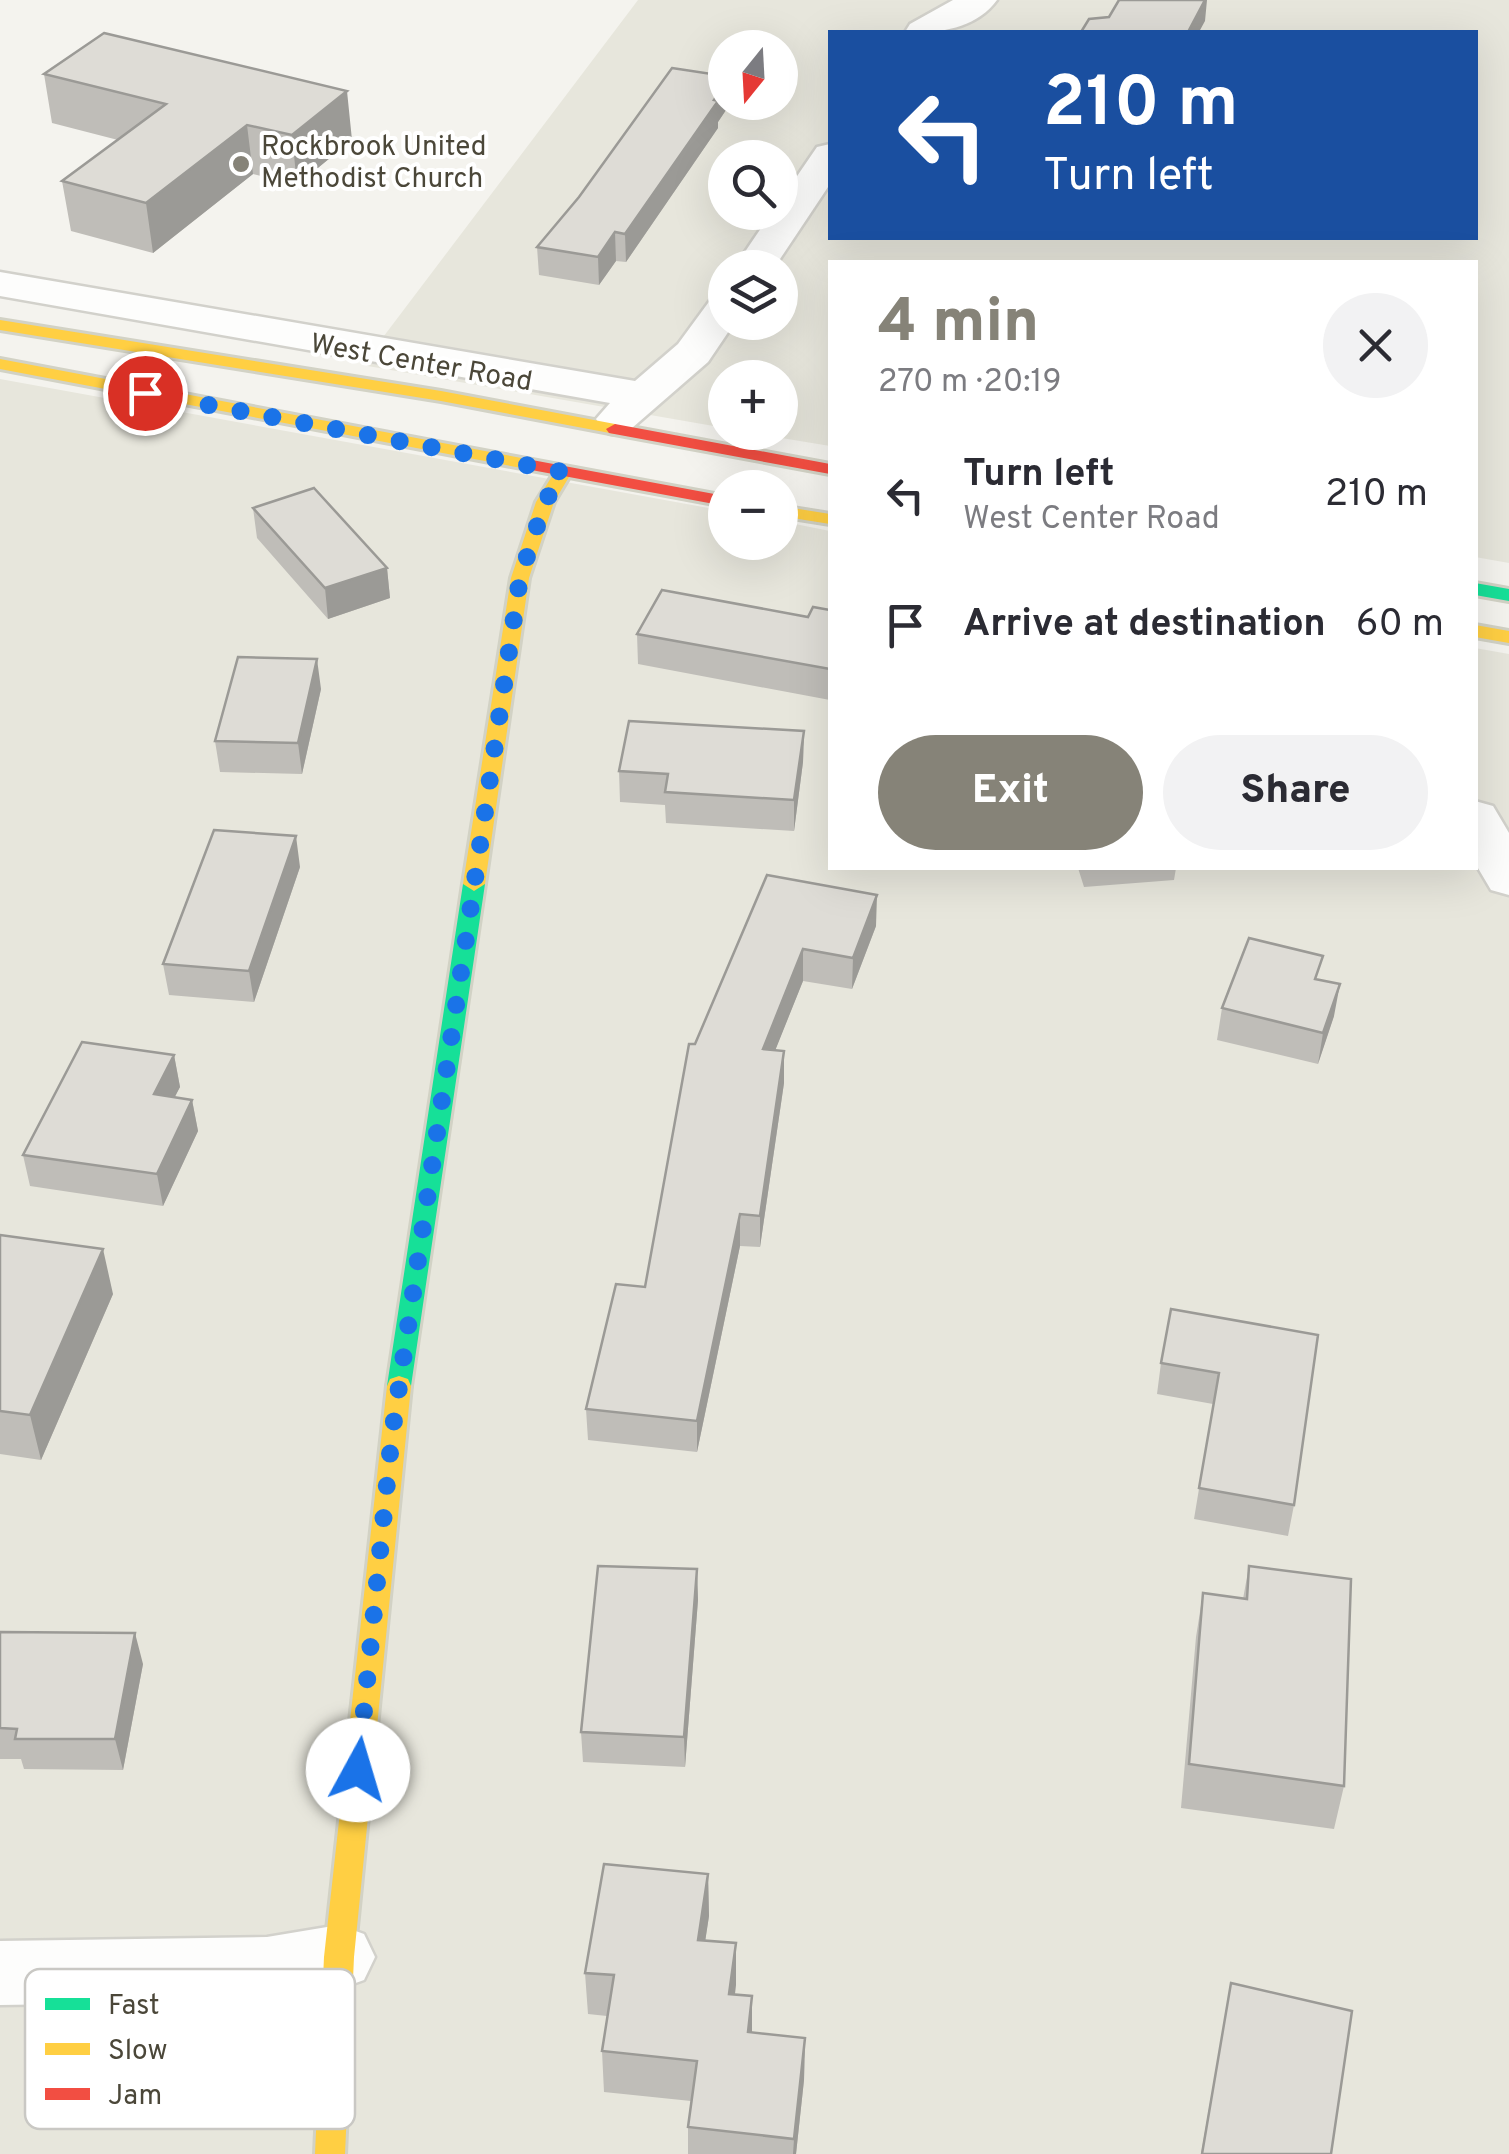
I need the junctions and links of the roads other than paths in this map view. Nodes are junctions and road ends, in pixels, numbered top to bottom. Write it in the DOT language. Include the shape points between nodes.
graph roads {
  1 [pos="978,0"];
  2 [pos="926,30"];
  3 [pos="828,158"];
  4 [pos="766,250"];
  5 [pos="0,284"];
  6 [pos="0,325"];
  7 [pos="708,331"];
  8 [pos="0,364"];
  9 [pos="646,396"];
  10 [pos="607,428"];
  11 [pos="828,469"];
  12 [pos="563,472"];
  13 [pos="708,498"];
  14 [pos="798,514"];
  15 [pos="828,519"];
  16 [pos="1478,590"];
  17 [pos="1509,595"];
  18 [pos="1478,632"];
  19 [pos="1509,637"];
  20 [pos="1478,822"];
  21 [pos="1509,878"];
  22 [pos="339,1958"];
  23 [pos="273,1969"];
  24 [pos="338,1969"];
  25 [pos="0,1973"];
  26 [pos="25,1973"];
  27 [pos="331,2129"];
  28 [pos="330,2154"];
  1 -- 2 [label="street"];
  3 -- 4 [label="street"];
  5 -- 9 [label="street"];
  6 -- 10 [label="main road, West Center Road"];
  7 -- 9 [label="street"];
  8 -- 12 [label="main road"];
  9 -- 10 [label="street"];
  10 -- 11 [label="main road, West Center Road"];
  10 -- 12 [label="main road"];
  12 -- 13 [label="main road"];
  12 -- 22 [label="main road" via="545,502 520,578 392,1434"];
  14 -- 15 [label="main road"];
  16 -- 17 [label="main road"];
  18 -- 19 [label="main road"];
  20 -- 21 [label="street"];
  22 -- 23 [label="street"];
  22 -- 24 [label="main road"];
  25 -- 26 [label="street"];
  27 -- 28 [label="main road"];
}
